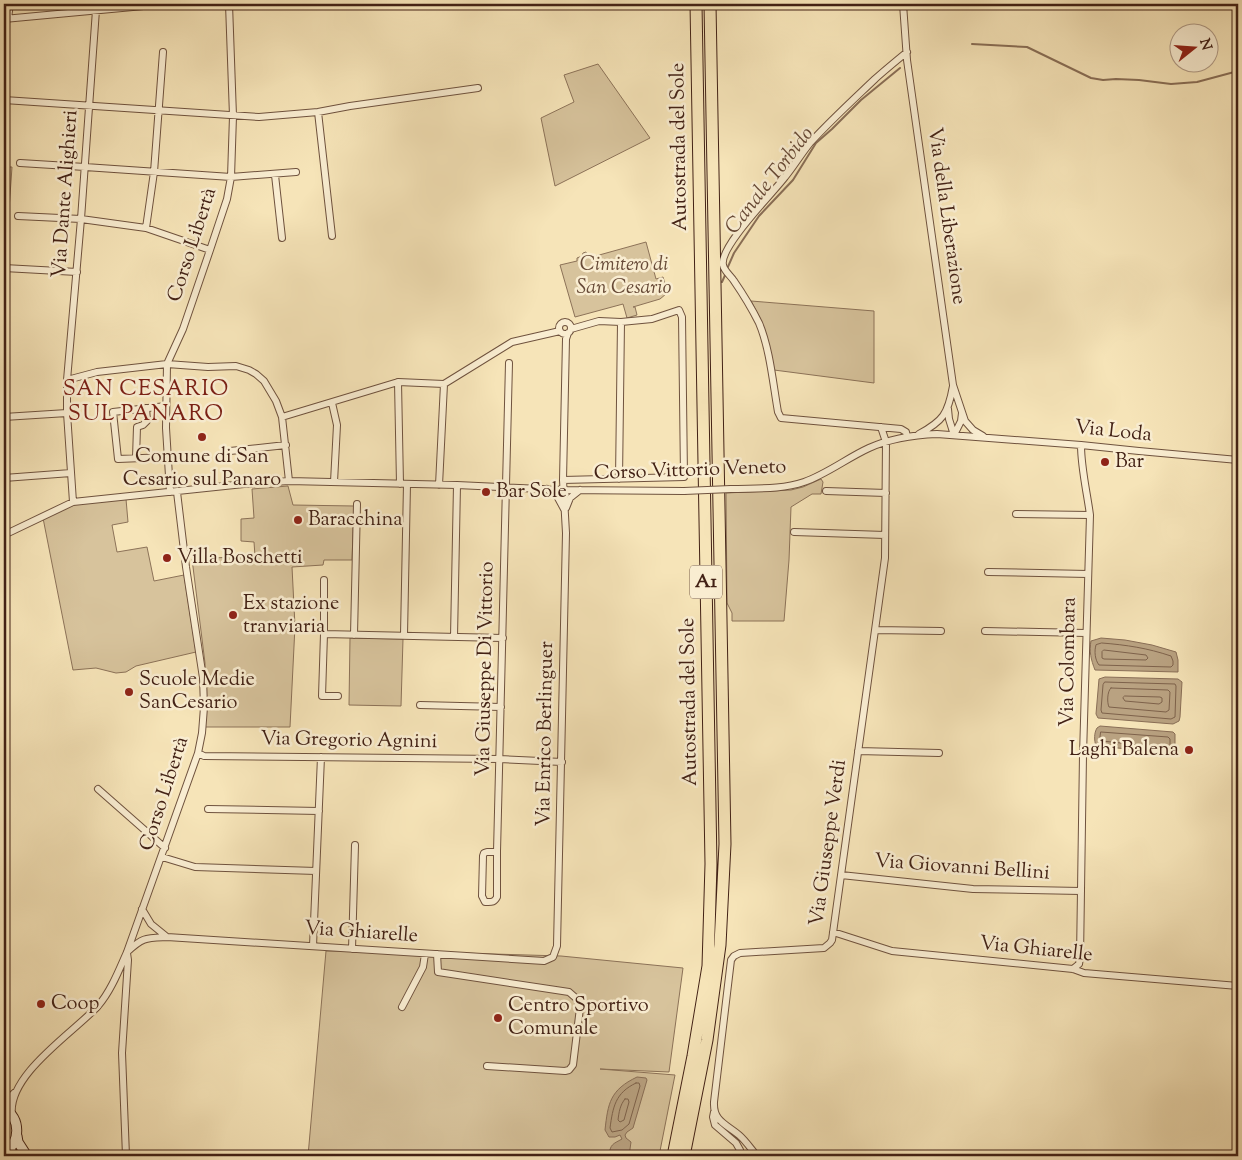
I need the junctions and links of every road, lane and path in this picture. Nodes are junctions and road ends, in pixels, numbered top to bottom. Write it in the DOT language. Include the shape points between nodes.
graph roads {
  1 [pos="10,4"];
  2 [pos="165,4"];
  3 [pos="229,4"];
  4 [pos="696,4"];
  5 [pos="710,4"];
  6 [pos="903,4"];
  7 [pos="96,10"];
  8 [pos="6,18"];
  9 [pos="163,52"];
  10 [pos="906,52"];
  11 [pos="478,88"];
  12 [pos="4,100"];
  13 [pos="90,105"];
  14 [pos="159,110"];
  15 [pos="318,112"];
  16 [pos="232,116"];
  17 [pos="20,163"];
  18 [pos="85,167"];
  19 [pos="154,172"];
  20 [pos="296,172"];
  21 [pos="275,175"];
  22 [pos="231,177"];
  23 [pos="18,216"];
  24 [pos="81,219"];
  25 [pos="146,228"];
  26 [pos="332,236"];
  27 [pos="282,238"];
  28 [pos="210,250"];
  29 [pos="4,268"];
  30 [pos="77,272"];
  31 [pos="621,322"];
  32 [pos="560,331"];
  33 [pos="570,331"];
  34 [pos="509,363"];
  35 [pos="167,364"];
  36 [pos="67,380"];
  37 [pos="398,382"];
  38 [pos="444,384"];
  39 [pos="953,385"];
  40 [pos="332,403"];
  41 [pos="166,406"];
  42 [pos="948,407"];
  43 [pos="146,408"];
  44 [pos="67,413"];
  45 [pos="962,413"];
  46 [pos="4,417"];
  47 [pos="282,417"];
  48 [pos="881,427"];
  49 [pos="918,435"];
  50 [pos="954,435"];
  51 [pos="907,436"];
  52 [pos="985,437"];
  53 [pos="886,442"];
  54 [pos="1081,444"];
  55 [pos="286,445"];
  56 [pos="230,452"];
  57 [pos="167,457"];
  58 [pos="136,458"];
  59 [pos="1238,460"];
  60 [pos="70,474"];
  61 [pos="4,478"];
  62 [pos="619,479"];
  63 [pos="562,480"];
  64 [pos="290,481"];
  65 [pos="334,482"];
  66 [pos="403,484"];
  67 [pos="439,485"];
  68 [pos="456,485"];
  69 [pos="506,487"];
  70 [pos="547,489"];
  71 [pos="564,490"];
  72 [pos="580,490"];
  73 [pos="826,491"];
  74 [pos="174,492"];
  75 [pos="886,493"];
  76 [pos="73,502"];
  77 [pos="358,504"];
  78 [pos="565,510"];
  79 [pos="1016,514"];
  80 [pos="1090,515"];
  81 [pos="794,532"];
  82 [pos="4,535"];
  83 [pos="885,535"];
  84 [pos="988,572"];
  85 [pos="1088,574"];
  86 [pos="324,580"];
  87 [pos="875,630"];
  88 [pos="941,631"];
  89 [pos="985,631"];
  90 [pos="1086,633"];
  91 [pos="324,634"];
  92 [pos="354,634"];
  93 [pos="404,635"];
  94 [pos="454,637"];
  95 [pos="503,638"];
  96 [pos="338,696"];
  97 [pos="420,705"];
  98 [pos="501,706"];
  99 [pos="858,751"];
  100 [pos="198,753"];
  101 [pos="939,753"];
  102 [pos="321,757"];
  103 [pos="500,759"];
  104 [pos="562,762"];
  105 [pos="98,789"];
  106 [pos="208,809"];
  107 [pos="319,811"];
  108 [pos="355,845"];
  109 [pos="165,848"];
  110 [pos="497,852"];
  111 [pos="162,857"];
  112 [pos="316,871"];
  113 [pos="841,875"];
  114 [pos="1081,891"];
  115 [pos="142,909"];
  116 [pos="151,924"];
  117 [pos="136,927"];
  118 [pos="832,936"];
  119 [pos="167,937"];
  120 [pos="147,938"];
  121 [pos="314,946"];
  122 [pos="352,949"];
  123 [pos="127,952"];
  124 [pos="425,954"];
  125 [pos="437,954"];
  126 [pos="553,957"];
  127 [pos="1073,969"];
  128 [pos="1238,986"];
  129 [pos="402,1007"];
  130 [pos="488,1066"];
  131 [pos="17,1090"];
  132 [pos="4,1103"];
  133 [pos="4,1108"];
  134 [pos="714,1112"];
  135 [pos="12,1115"];
  136 [pos="17,1136"];
  137 [pos="4,1153"];
  138 [pos="21,1156"];
  139 [pos="27,1156"];
  140 [pos="126,1156"];
  141 [pos="672,1156"];
  142 [pos="684,1156"];
  143 [pos="741,1156"];
  144 [pos="757,1156"];
  1 -- 8 [label="street"];
  2 -- 7 [label="street"];
  3 -- 16 [label="street, Corso Libertà"];
  4 -- 141 [label="highway, Autostrada del Sole / A1" via="711,864 708,966"];
  5 -- 142 [label="highway, Autostrada del Sole / A1" via="725,844 720,945 707,1040"];
  6 -- 10 [label="street, Via della Liberazione"];
  7 -- 8 [label="street"];
  7 -- 13 [label="street, Via Dante Alighieri"];
  9 -- 14 [label="street"];
  10 -- 39 [label="street, Via della Liberazione"];
  10 -- 48 [label="street" via="809,144 728,247 723,258 726,271 759,324 781,418"];
  11 -- 15 [label="street"];
  12 -- 13 [label="street"];
  13 -- 14 [label="street"];
  13 -- 18 [label="street, Via Dante Alighieri"];
  14 -- 16 [label="street"];
  14 -- 19 [label="street"];
  15 -- 16 [label="street"];
  15 -- 26 [label="street"];
  16 -- 22 [label="street, Corso Libertà"];
  17 -- 18 [label="street"];
  18 -- 19 [label="street"];
  18 -- 24 [label="street, Via Dante Alighieri"];
  19 -- 22 [label="street"];
  19 -- 25 [label="street"];
  20 -- 21 [label="street"];
  21 -- 22 [label="street"];
  21 -- 27 [label="street"];
  22 -- 28 [label="street, Corso Libertà"];
  23 -- 24 [label="street"];
  24 -- 25 [label="street"];
  24 -- 30 [label="street, Via Dante Alighieri"];
  25 -- 28 [label="street"];
  28 -- 35 [label="street, Corso Libertà" via="183,329"];
  29 -- 30 [label="street"];
  30 -- 36 [label="street, Via Dante Alighieri"];
  31 -- 33 [label="street" via="598,321"];
  31 -- 62 [label="street"];
  31 -- 62 [label="street" via="652,319 679,310 682,317 684,477"];
  32 -- 33 [label="street" via="563,334"];
  32 -- 33 [label="street" via="563,322 569,323"];
  32 -- 38 [label="street" via="512,342"];
  33 -- 63 [label="street, Via Enrico Berlinguer" via="566,339"];
  34 -- 69 [label="street, Via Giuseppe Di Vittorio"];
  35 -- 36 [label="street" via="97,372"];
  35 -- 41 [label="street, Corso Libertà"];
  35 -- 47 [label="street" via="208,368 236,366 249,370 264,381"];
  36 -- 44 [label="street, Via Dante Alighieri"];
  37 -- 38 [label="street"];
  37 -- 47 [label="street"];
  37 -- 66 [label="street"];
  38 -- 67 [label="street"];
  39 -- 42 [label="street, Via della Liberazione"];
  39 -- 45 [label="street, Via della Liberazione"];
  40 -- 65 [label="street" via="337,425"];
  41 -- 43 [label="street"];
  41 -- 57 [label="street, Corso Libertà"];
  42 -- 49 [label="street, Via della Liberazione" via="936,425"];
  42 -- 50 [label="street, Via della Liberazione"];
  43 -- 58 [label="street" via="147,421 137,427"];
  43 -- 58 [label="street" via="113,412 118,459"];
  44 -- 46 [label="street"];
  44 -- 60 [label="street, Via Dante Alighieri"];
  45 -- 50 [label="street"];
  45 -- 52 [label="street, Via della Liberazione" via="973,430"];
  47 -- 55 [label="street"];
  48 -- 51 [label="street" via="901,429"];
  48 -- 53 [label="street"];
  49 -- 50 [label="street, Corso Vittorio Veneto"];
  49 -- 51 [label="street, Corso Vittorio Veneto"];
  50 -- 52 [label="street, Corso Vittorio Veneto"];
  51 -- 53 [label="street, Corso Vittorio Veneto"];
  52 -- 54 [label="street, Via Loda"];
  53 -- 72 [label="street, Corso Vittorio Veneto, bridge" via="793,485 684,491"];
  53 -- 75 [label="street, Via Giuseppe Verdi"];
  54 -- 59 [label="street, Via Loda"];
  54 -- 80 [label="street, Via Colombara"];
  55 -- 56 [label="street"];
  55 -- 64 [label="street"];
  57 -- 58 [label="street"];
  57 -- 74 [label="street, Corso Libertà"];
  60 -- 61 [label="street"];
  60 -- 76 [label="street, Via Dante Alighieri"];
  62 -- 63 [label="street"];
  63 -- 71 [label="street, Via Enrico Berlinguer"];
  64 -- 65 [label="street, Corso Vittorio Veneto"];
  64 -- 74 [label="street, Corso Vittorio Veneto"];
  65 -- 66 [label="street, Corso Vittorio Veneto"];
  66 -- 67 [label="street, Corso Vittorio Veneto"];
  66 -- 93 [label="street"];
  67 -- 68 [label="street, Corso Vittorio Veneto"];
  68 -- 69 [label="street, Corso Vittorio Veneto"];
  68 -- 94 [label="street"];
  69 -- 70 [label="street, Corso Vittorio Veneto"];
  69 -- 95 [label="street, Via Giuseppe Di Vittorio"];
  70 -- 71 [label="street, Corso Vittorio Veneto"];
  70 -- 78 [label="street" via="557,496"];
  71 -- 72 [label="street, Corso Vittorio Veneto"];
  71 -- 78 [label="street, Via Enrico Berlinguer"];
  72 -- 78 [label="street" via="570,498"];
  73 -- 75 [label="street"];
  74 -- 76 [label="street, Corso Vittorio Veneto"];
  74 -- 100 [label="street, Corso Libertà" via="204,678"];
  75 -- 83 [label="street, Via Giuseppe Verdi"];
  76 -- 82 [label="street, Corso Vittorio Veneto"];
  77 -- 92 [label="street"];
  78 -- 104 [label="street, Via Enrico Berlinguer"];
  79 -- 80 [label="street"];
  80 -- 85 [label="street, Via Colombara"];
  81 -- 83 [label="street"];
  83 -- 87 [label="street, Via Giuseppe Verdi"];
  84 -- 85 [label="street"];
  85 -- 90 [label="street, Via Colombara"];
  86 -- 91 [label="street"];
  87 -- 88 [label="street"];
  87 -- 99 [label="street, Via Giuseppe Verdi"];
  89 -- 90 [label="street"];
  90 -- 114 [label="street, Via Colombara"];
  91 -- 92 [label="street"];
  91 -- 96 [label="street" via="322,696"];
  92 -- 93 [label="street"];
  93 -- 94 [label="street"];
  94 -- 95 [label="street"];
  95 -- 98 [label="street, Via Giuseppe Di Vittorio"];
  97 -- 98 [label="street"];
  98 -- 103 [label="street, Via Giuseppe Di Vittorio"];
  99 -- 101 [label="street, Via Giuseppe Verdi"];
  99 -- 113 [label="street, Via Giuseppe Verdi"];
  100 -- 102 [label="street, Via Gregorio Agnini" via="204,756"];
  100 -- 109 [label="street, Corso Libertà"];
  102 -- 103 [label="street, Via Gregorio Agnini"];
  102 -- 107 [label="street"];
  103 -- 104 [label="street, Via Gregorio Agnini"];
  103 -- 110 [label="street, Via Giuseppe Di Vittorio"];
  104 -- 126 [label="street, Via Enrico Berlinguer" via="558,946"];
  105 -- 109 [label="street"];
  106 -- 107 [label="street"];
  107 -- 112 [label="street"];
  108 -- 122 [label="street"];
  109 -- 111 [label="street, Corso Libertà"];
  110 -- 110 [label="street, Via Giuseppe Di Vittorio" via="487,852 483,856 482,896 486,902 493,902 497,897"];
  111 -- 112 [label="street" via="195,867"];
  111 -- 115 [label="street, Corso Libertà"];
  112 -- 121 [label="street"];
  113 -- 114 [label="street, Via Giovanni Bellini" via="973,889"];
  113 -- 118 [label="street, Via Giuseppe Verdi"];
  114 -- 127 [label="street, Via Colombara" via="1080,958"];
  115 -- 116 [label="street"];
  115 -- 117 [label="street, Corso Libertà"];
  116 -- 117 [label="street"];
  116 -- 119 [label="street"];
  117 -- 120 [label="street"];
  117 -- 123 [label="street, Corso Libertà"];
  118 -- 127 [label="street, Via Ghiarelle" via="892,951"];
  118 -- 134 [label="street" via="824,948 740,953 732,957"];
  119 -- 120 [label="street, Via Ghiarelle"];
  119 -- 121 [label="street, Via Ghiarelle"];
  120 -- 123 [label="street"];
  121 -- 122 [label="street, Via Ghiarelle"];
  122 -- 124 [label="street, Via Ghiarelle"];
  123 -- 131 [label="street" via="98,1006 36,1063"];
  123 -- 140 [label="street" via="122,1053"];
  124 -- 125 [label="street, Via Ghiarelle"];
  124 -- 129 [label="street" via="423,967"];
  125 -- 126 [label="street, Via Ghiarelle" via="544,961"];
  125 -- 130 [label="street" via="438,972 569,992 577,999 580,1008 573,1065 569,1070"];
  127 -- 128 [label="street, Via Ghiarelle" via="1084,973"];
  131 -- 132 [label="street"];
  131 -- 135 [label="street"];
  133 -- 135 [label="main road"];
  134 -- 143 [label="street" via="715,1125 736,1143"];
  134 -- 144 [label="street"];
  135 -- 136 [label="main road"];
  136 -- 137 [label="main road"];
  136 -- 139 [label="main road"];
  137 -- 138 [label="main road"];
}
